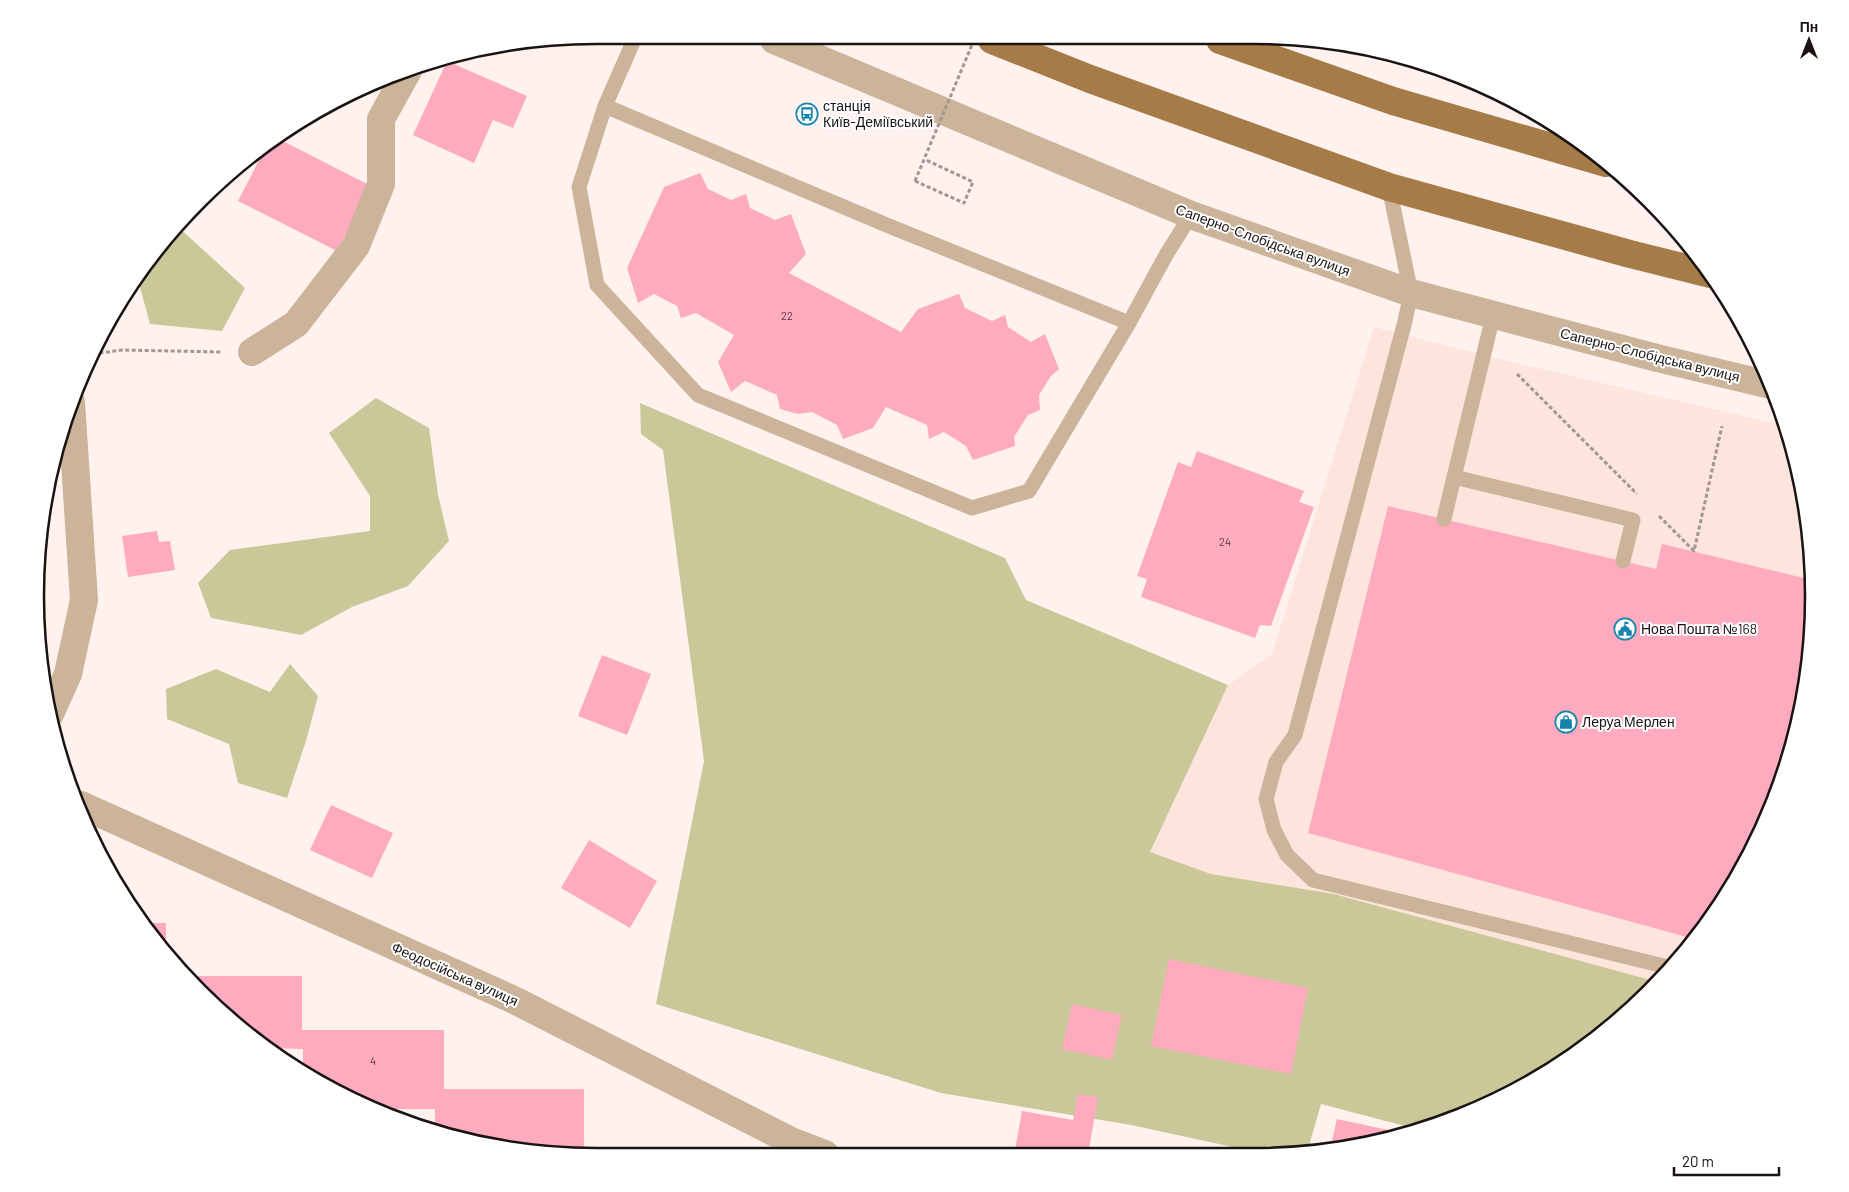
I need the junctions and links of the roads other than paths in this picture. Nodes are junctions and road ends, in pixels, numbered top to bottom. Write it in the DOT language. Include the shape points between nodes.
graph roads {
  1 [pos="632,44"];
  2 [pos="784,44"];
  3 [pos="1002,44"];
  4 [pos="1231,44"];
  5 [pos="404,79"];
  6 [pos="606,106"];
  7 [pos="1589,158"];
  8 [pos="1389,187"];
  9 [pos="1191,215"];
  10 [pos="1699,271"];
  11 [pos="1411,293"];
  12 [pos="1493,316"];
  13 [pos="1129,323"];
  14 [pos="252,352"];
  15 [pos="1762,383"];
  16 [pos="72,421"];
  17 [pos="1454,476"];
  18 [pos="1444,519"];
  19 [pos="1623,560"];
  20 [pos="54,705"];
  21 [pos="86,807"];
  22 [pos="1663,966"];
  23 [pos="792,1147"];
  1 -- 6 [label="lane"];
  2 -- 9 [label="street, Саперно-Слобідська вулиця"];
  3 -- 8 [label="main road" via="1257,141"];
  4 -- 7 [label="main road" via="1393,101"];
  5 -- 14 [label="street" via="381,119 381,184 356,246 296,324"];
  6 -- 13 [label="lane"];
  6 -- 13 [label="lane" via="579,187 597,285 698,395 972,508 1029,490"];
  8 -- 10 [label="main road"];
  8 -- 11 [label="lane"];
  9 -- 11 [label="street, Саперно-Слобідська вулиця"];
  9 -- 13 [label="lane"];
  11 -- 12 [label="street, Саперно-Слобідська вулиця"];
  11 -- 22 [label="lane" via="1295,735 1276,762 1266,799 1274,830 1287,855 1312,880"];
  12 -- 15 [label="street, Саперно-Слобідська вулиця"];
  12 -- 17 [label="lane"];
  16 -- 20 [label="street" via="84,600 68,674"];
  17 -- 18 [label="lane"];
  17 -- 19 [label="lane" via="1633,520"];
  21 -- 23 [label="street, Феодосійська вулиця" via="514,1000"];
}
